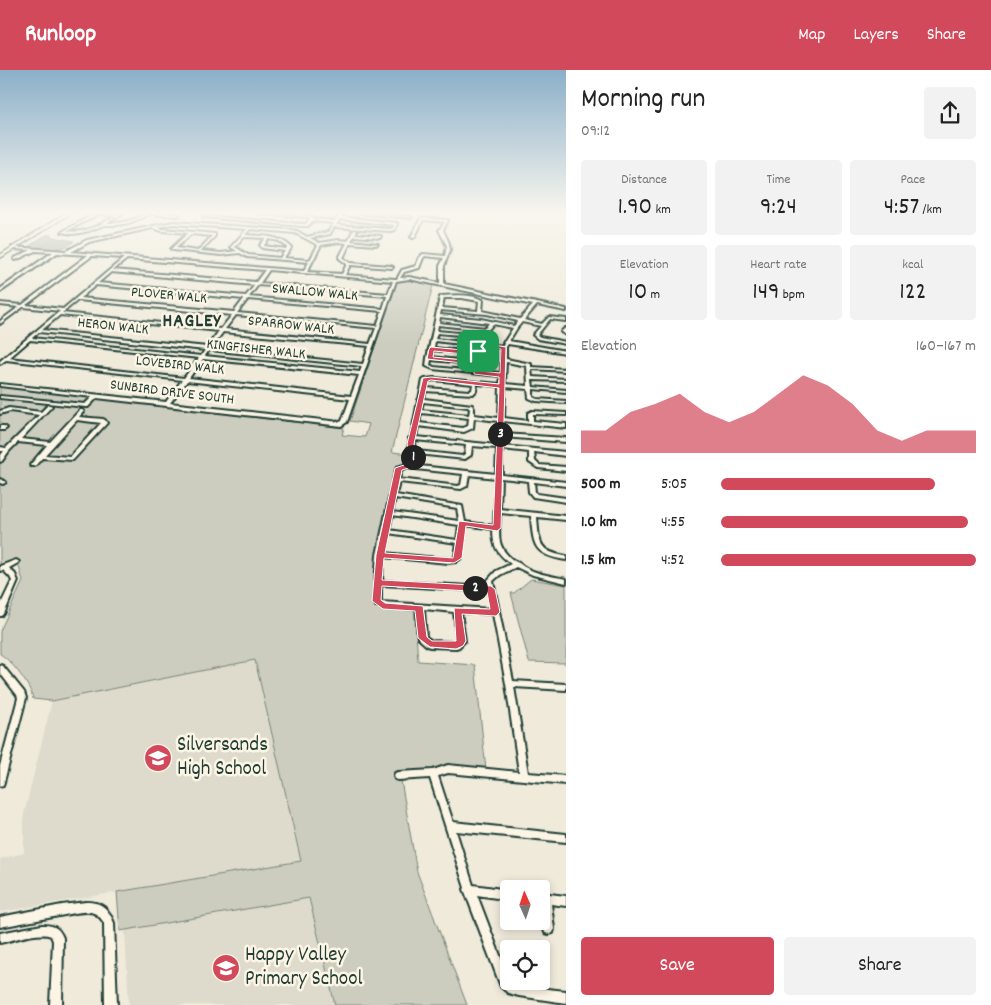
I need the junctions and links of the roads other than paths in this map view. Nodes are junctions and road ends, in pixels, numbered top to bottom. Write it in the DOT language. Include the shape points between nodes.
graph roads {
  1 [pos="21,257"];
  2 [pos="49,257"];
  3 [pos="89,257"];
  4 [pos="110,257"];
  5 [pos="256,257"];
  6 [pos="313,257"];
  7 [pos="342,257"];
  8 [pos="422,257"];
  9 [pos="442,257"];
  10 [pos="446,257"];
  11 [pos="126,258"];
  12 [pos="16,259"];
  13 [pos="281,259"];
  14 [pos="311,261"];
  15 [pos="348,264"];
  16 [pos="391,267"];
  17 [pos="268,269"];
  18 [pos="110,271"];
  19 [pos="304,272"];
  20 [pos="343,276"];
  21 [pos="397,279"];
  22 [pos="94,284"];
  23 [pos="256,284"];
  24 [pos="442,285"];
  25 [pos="0,291"];
  26 [pos="390,295"];
  27 [pos="246,298"];
  28 [pos="462,298"];
  29 [pos="76,299"];
  30 [pos="0,304"];
  31 [pos="536,304"];
  32 [pos="23,306"];
  33 [pos="440,309"];
  34 [pos="64,310"];
  35 [pos="384,310"];
  36 [pos="460,310"];
  37 [pos="566,310"];
  38 [pos="480,312"];
  39 [pos="58,314"];
  40 [pos="234,314"];
  41 [pos="438,316"];
  42 [pos="521,320"];
  43 [pos="566,320"];
  44 [pos="492,322"];
  45 [pos="0,323"];
  46 [pos="437,324"];
  47 [pos="543,324"];
  48 [pos="378,327"];
  49 [pos="515,327"];
  50 [pos="487,329"];
  51 [pos="566,329"];
  52 [pos="222,330"];
  53 [pos="38,332"];
  54 [pos="435,332"];
  55 [pos="566,334"];
  56 [pos="29,339"];
  57 [pos="433,340"];
  58 [pos="566,343"];
  59 [pos="504,344"];
  60 [pos="372,345"];
  61 [pos="478,345"];
  62 [pos="208,349"];
  63 [pos="431,349"];
  64 [pos="566,352"];
  65 [pos="202,357"];
  66 [pos="430,358"];
  67 [pos="503,360"];
  68 [pos="2,361"];
  69 [pos="364,365"];
  70 [pos="529,368"];
  71 [pos="566,370"];
  72 [pos="476,373"];
  73 [pos="361,374"];
  74 [pos="502,375"];
  75 [pos="530,378"];
  76 [pos="185,380"];
  77 [pos="566,380"];
  78 [pos="475,383"];
  79 [pos="0,385"];
  80 [pos="502,386"];
  81 [pos="423,388"];
  82 [pos="530,388"];
  83 [pos="566,391"];
  84 [pos="96,396"];
  85 [pos="0,397"];
  86 [pos="353,398"];
  87 [pos="420,400"];
  88 [pos="566,402"];
  89 [pos="167,404"];
  90 [pos="50,406"];
  91 [pos="82,411"];
  92 [pos="418,411"];
  93 [pos="0,414"];
  94 [pos="43,414"];
  95 [pos="566,414"];
  96 [pos="472,417"];
  97 [pos="76,418"];
  98 [pos="501,421"];
  99 [pos="531,423"];
  100 [pos="416,424"];
  101 [pos="566,426"];
  102 [pos="500,435"];
  103 [pos="412,438"];
  104 [pos="17,440"];
  105 [pos="566,440"];
  106 [pos="51,444"];
  107 [pos="469,445"];
  108 [pos="500,448"];
  109 [pos="0,449"];
  110 [pos="7,450"];
  111 [pos="416,452"];
  112 [pos="531,452"];
  113 [pos="0,454"];
  114 [pos="566,454"];
  115 [pos="41,456"];
  116 [pos="0,460"];
  117 [pos="33,465"];
  118 [pos="406,466"];
  119 [pos="566,469"];
  120 [pos="466,474"];
  121 [pos="499,478"];
  122 [pos="396,480"];
  123 [pos="531,481"];
  124 [pos="566,484"];
  125 [pos="393,496"];
  126 [pos="566,500"];
  127 [pos="498,511"];
  128 [pos="388,513"];
  129 [pos="534,515"];
  130 [pos="566,518"];
  131 [pos="462,523"];
  132 [pos="497,528"];
  133 [pos="385,531"];
  134 [pos="460,542"];
  135 [pos="380,555"];
  136 [pos="566,558"];
  137 [pos="16,562"];
  138 [pos="516,564"];
  139 [pos="2,568"];
  140 [pos="566,580"];
  141 [pos="378,583"];
  142 [pos="491,589"];
  143 [pos="420,608"];
  144 [pos="457,610"];
  145 [pos="496,612"];
  146 [pos="0,614"];
  147 [pos="0,668"];
  148 [pos="510,684"];
  149 [pos="566,687"];
  150 [pos="432,774"];
  151 [pos="524,775"];
  152 [pos="398,776"];
  153 [pos="566,780"];
  154 [pos="0,782"];
  155 [pos="449,826"];
  156 [pos="566,838"];
  157 [pos="469,889"];
  158 [pos="500,894"];
  159 [pos="550,899"];
  160 [pos="566,901"];
  161 [pos="0,922"];
  162 [pos="0,938"];
  163 [pos="566,997"];
  164 [pos="54,1005"];
  165 [pos="111,1005"];
  1 -- 12 [label="street"];
  2 -- 25 [label="street"];
  3 -- 32 [label="street"];
  4 -- 11 [label="street"];
  5 -- 13 [label="street"];
  6 -- 14 [label="street"];
  7 -- 15 [label="street"];
  8 -- 21 [label="street" via="418,267 403,271"];
  9 -- 10 [label="street"];
  10 -- 24 [label="street" via="442,266"];
  11 -- 17 [label="street"];
  11 -- 18 [label="street"];
  13 -- 14 [label="street"];
  14 -- 19 [label="street"];
  15 -- 16 [label="street"];
  15 -- 20 [label="street"];
  17 -- 19 [label="street"];
  17 -- 23 [label="street"];
  18 -- 22 [label="street"];
  18 -- 23 [label="street"];
  19 -- 20 [label="street"];
  20 -- 21 [label="street"];
  21 -- 24 [label="street" via="412,278"];
  21 -- 26 [label="street"];
  22 -- 27 [label="street, SWALLOW WALK"];
  22 -- 29 [label="street"];
  23 -- 26 [label="street"];
  23 -- 27 [label="street"];
  24 -- 31 [label="street"];
  26 -- 35 [label="street"];
  27 -- 35 [label="street, SWALLOW WALK"];
  27 -- 40 [label="street"];
  28 -- 33 [label="street" via="442,298"];
  28 -- 36 [label="street"];
  28 -- 38 [label="street" via="480,300"];
  29 -- 34 [label="street"];
  29 -- 40 [label="street, PLOVER WALK"];
  30 -- 32 [label="street"];
  31 -- 37 [label="street"];
  31 -- 42 [label="street"];
  32 -- 34 [label="street"];
  32 -- 45 [label="street"];
  33 -- 36 [label="street"];
  33 -- 41 [label="street"];
  34 -- 39 [label="street"];
  35 -- 48 [label="street"];
  36 -- 38 [label="street"];
  38 -- 42 [label="street"];
  39 -- 52 [label="street, SPARROW WALK"];
  39 -- 53 [label="street"];
  40 -- 48 [label="street, PLOVER WALK"];
  40 -- 52 [label="street"];
  41 -- 44 [label="street"];
  41 -- 46 [label="street"];
  42 -- 47 [label="street"];
  42 -- 49 [label="street"];
  43 -- 47 [label="street" via="551,318"];
  44 -- 49 [label="street"];
  44 -- 50 [label="street"];
  46 -- 50 [label="street"];
  46 -- 54 [label="street"];
  47 -- 58 [label="street" via="536,336"];
  48 -- 60 [label="street"];
  49 -- 59 [label="street"];
  50 -- 54 [label="street" via="481,336"];
  51 -- 55 [label="street" via="563,332"];
  52 -- 60 [label="street, SPARROW WALK"];
  52 -- 62 [label="street"];
  53 -- 56 [label="street"];
  53 -- 62 [label="street, HERON WALK"];
  54 -- 57 [label="street"];
  56 -- 65 [label="street, KINGFISHER WALK"];
  56 -- 68 [label="street"];
  57 -- 61 [label="street"];
  57 -- 63 [label="street"];
  59 -- 61 [label="street"];
  59 -- 64 [label="street"];
  59 -- 67 [label="street"];
  60 -- 69 [label="street"];
  61 -- 63 [label="street" via="476,353"];
  62 -- 65 [label="street"];
  62 -- 69 [label="street, HERON WALK"];
  63 -- 66 [label="street"];
  65 -- 73 [label="street, KINGFISHER WALK"];
  65 -- 76 [label="street"];
  66 -- 72 [label="street" via="472,363 477,366"];
  66 -- 72 [label="street" via="428,365 431,368"];
  67 -- 70 [label="street" via="525,363"];
  67 -- 74 [label="street"];
  68 -- 76 [label="street, LOVEBIRD WALK"];
  69 -- 73 [label="street"];
  70 -- 71 [label="street"];
  70 -- 75 [label="street"];
  72 -- 74 [label="street"];
  73 -- 86 [label="street"];
  74 -- 80 [label="street"];
  75 -- 77 [label="street"];
  75 -- 82 [label="street"];
  76 -- 86 [label="street, LOVEBIRD WALK"];
  76 -- 89 [label="street"];
  78 -- 80 [label="street"];
  78 -- 81 [label="street" via="428,378"];
  78 -- 81 [label="street" via="472,393"];
  79 -- 84 [label="street, SUNBIRD DRIVE SOUTH"];
  80 -- 82 [label="street"];
  80 -- 98 [label="street"];
  81 -- 87 [label="street"];
  82 -- 83 [label="street"];
  82 -- 88 [label="street" via="533,399"];
  84 -- 85 [label="street" via="86,406"];
  84 -- 89 [label="street, SUNBIRD DRIVE SOUTH"];
  86 -- 89 [label="street, SUNBIRD DRIVE SOUTH" via="341,424"];
  87 -- 92 [label="street"];
  87 -- 96 [label="street" via="468,405 472,409"];
  90 -- 94 [label="street"];
  91 -- 97 [label="street"];
  92 -- 96 [label="street"];
  92 -- 100 [label="street"];
  93 -- 94 [label="street" via="9,409"];
  94 -- 104 [label="street"];
  95 -- 99 [label="street" via="532,412"];
  96 -- 98 [label="street"];
  96 -- 100 [label="street" via="471,427 467,430"];
  97 -- 106 [label="street"];
  97 -- 115 [label="street" via="104,423 74,458"];
  98 -- 99 [label="street"];
  98 -- 102 [label="street"];
  99 -- 101 [label="street"];
  100 -- 103 [label="street"];
  102 -- 105 [label="street"];
  102 -- 108 [label="street"];
  103 -- 107 [label="street"];
  103 -- 111 [label="street" via="411,449"];
  104 -- 106 [label="street"];
  104 -- 110 [label="street"];
  106 -- 115 [label="street"];
  107 -- 108 [label="street"];
  107 -- 111 [label="street" via="468,455 463,458"];
  108 -- 112 [label="street"];
  108 -- 121 [label="street"];
  109 -- 110 [label="street"];
  110 -- 113 [label="street"];
  110 -- 116 [label="street"];
  111 -- 118 [label="street"];
  112 -- 114 [label="street"];
  112 -- 119 [label="street" via="536,466"];
  115 -- 117 [label="street"];
  118 -- 120 [label="street"];
  118 -- 122 [label="street" via="399,468"];
  120 -- 121 [label="street"];
  120 -- 122 [label="street" via="465,484 460,488"];
  121 -- 123 [label="street"];
  121 -- 127 [label="street"];
  122 -- 125 [label="street"];
  123 -- 124 [label="street"];
  123 -- 126 [label="street" via="535,496"];
  125 -- 128 [label="street"];
  125 -- 131 [label="street" via="459,506"];
  127 -- 129 [label="street"];
  127 -- 132 [label="street"];
  128 -- 131 [label="street"];
  128 -- 133 [label="street"];
  129 -- 130 [label="street"];
  129 -- 136 [label="street" via="538,546 550,554"];
  131 -- 132 [label="street"];
  131 -- 134 [label="street"];
  132 -- 138 [label="street" via="498,546"];
  133 -- 134 [label="street"];
  133 -- 135 [label="street"];
  134 -- 135 [label="street" via="458,558 451,561"];
  135 -- 141 [label="street"];
  137 -- 139 [label="street"];
  138 -- 140 [label="street" via="536,575"];
  138 -- 142 [label="street" via="493,576"];
  139 -- 146 [label="street" via="14,576 15,581"];
  141 -- 142 [label="street"];
  141 -- 143 [label="street" via="378,604"];
  142 -- 145 [label="street"];
  143 -- 144 [label="street"];
  143 -- 144 [label="street" via="422,638 430,644 460,644"];
  144 -- 145 [label="street"];
  145 -- 148 [label="street"];
  147 -- 154 [label="street" via="22,698"];
  148 -- 149 [label="street"];
  148 -- 151 [label="street"];
  150 -- 151 [label="street" via="448,769"];
  150 -- 152 [label="street"];
  150 -- 155 [label="street"];
  151 -- 153 [label="street"];
  155 -- 156 [label="street"];
  155 -- 157 [label="street"];
  157 -- 158 [label="street"];
  157 -- 163 [label="street" via="505,983 519,991"];
  159 -- 160 [label="street"];
  161 -- 165 [label="street" via="89,907 103,913 109,924"];
  162 -- 164 [label="street" via="43,930 54,932 58,942"];
}
